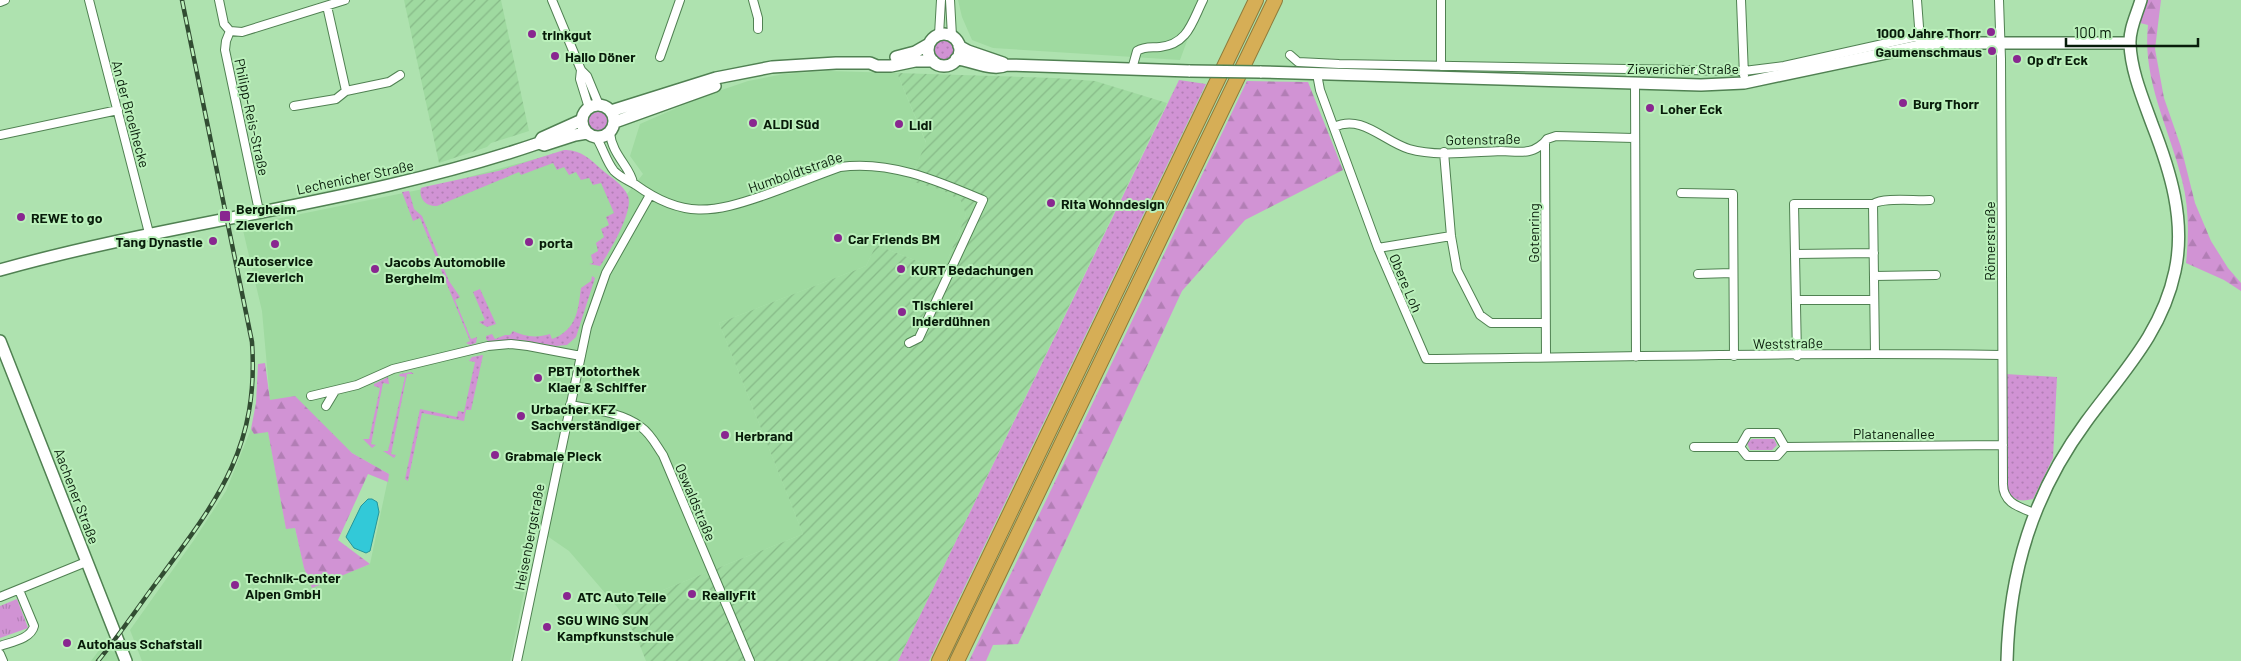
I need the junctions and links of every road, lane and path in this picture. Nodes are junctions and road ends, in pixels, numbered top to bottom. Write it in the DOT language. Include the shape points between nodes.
graph roads {
  1 [pos="5,0"];
  2 [pos="89,0"];
  3 [pos="219,0"];
  4 [pos="345,0"];
  5 [pos="552,0"];
  6 [pos="680,0"];
  7 [pos="753,0"];
  8 [pos="941,0"];
  9 [pos="950,0"];
  10 [pos="1203,0"];
  11 [pos="1256,0"];
  12 [pos="1275,0"];
  13 [pos="1441,0"];
  14 [pos="1741,0"];
  15 [pos="1917,0"];
  16 [pos="1999,0"];
  17 [pos="2141,0"];
  18 [pos="0,2"];
  19 [pos="327,6"];
  20 [pos="758,29"];
  21 [pos="230,31"];
  22 [pos="939,35"];
  23 [pos="952,36"];
  24 [pos="1920,40"];
  25 [pos="2130,43"];
  26 [pos="929,44"];
  27 [pos="2000,44"];
  28 [pos="959,46"];
  29 [pos="1290,55"];
  30 [pos="660,57"];
  31 [pos="956,60"];
  32 [pos="933,61"];
  33 [pos="870,63"];
  34 [pos="1007,65"];
  35 [pos="1441,66"];
  36 [pos="1132,69"];
  37 [pos="1744,71"];
  38 [pos="1317,74"];
  39 [pos="400,75"];
  40 [pos="1635,83"];
  41 [pos="1744,83"];
  42 [pos="346,91"];
  43 [pos="294,106"];
  44 [pos="594,106"];
  45 [pos="118,110"];
  46 [pos="582,120"];
  47 [pos="612,122"];
  48 [pos="1334,128"];
  49 [pos="0,135"];
  50 [pos="592,135"];
  51 [pos="1634,138"];
  52 [pos="539,143"];
  53 [pos="1545,143"];
  54 [pos="1444,152"];
  55 [pos="633,183"];
  56 [pos="1681,193"];
  57 [pos="650,195"];
  58 [pos="1930,200"];
  59 [pos="1873,204"];
  60 [pos="259,211"];
  61 [pos="149,233"];
  62 [pos="1451,236"];
  63 [pos="1378,248"];
  64 [pos="1874,253"];
  65 [pos="1795,254"];
  66 [pos="0,270"];
  67 [pos="1732,273"];
  68 [pos="1698,274"];
  69 [pos="1936,275"];
  70 [pos="1874,276"];
  71 [pos="1796,300"];
  72 [pos="1874,300"];
  73 [pos="1546,323"];
  74 [pos="0,341"];
  75 [pos="909,343"];
  76 [pos="1875,353"];
  77 [pos="2001,355"];
  78 [pos="581,356"];
  79 [pos="1734,356"];
  80 [pos="1797,356"];
  81 [pos="1576,357"];
  82 [pos="1636,357"];
  83 [pos="1546,358"];
  84 [pos="335,391"];
  85 [pos="311,396"];
  86 [pos="570,405"];
  87 [pos="326,406"];
  88 [pos="2003,445"];
  89 [pos="1694,447"];
  90 [pos="1740,447"];
  91 [pos="1785,447"];
  92 [pos="2034,513"];
  93 [pos="86,562"];
  94 [pos="19,590"];
  95 [pos="0,597"];
  96 [pos="0,646"];
  97 [pos="0,654"];
  98 [pos="3,661"];
  99 [pos="126,661"];
  100 [pos="517,661"];
  101 [pos="750,661"];
  102 [pos="939,661"];
  103 [pos="957,661"];
  104 [pos="2007,661"];
  1 -- 18 [label="street"];
  2 -- 45 [label="street, An der Broelhecke"];
  3 -- 21 [label="street" via="224,24"];
  4 -- 19 [label="street"];
  5 -- 44 [label="street" via="581,70 588,76"];
  6 -- 30 [label="street"];
  7 -- 20 [label="street"];
  8 -- 22 [label="street"];
  9 -- 23 [label="street"];
  10 -- 36 [label="street" via="1181,40 1165,46 1142,48 1137,51"];
  11 -- 102 [label="highway"];
  12 -- 103 [label="highway"];
  13 -- 35 [label="street"];
  14 -- 37 [label="street"];
  15 -- 24 [label="street"];
  16 -- 27 [label="street, Römerstraße"];
  17 -- 25 [label="street"];
  19 -- 21 [label="street" via="242,32"];
  19 -- 42 [label="street"];
  21 -- 60 [label="street, Philipp-Reis-Straße" via="225,50"];
  22 -- 23 [label="street"];
  22 -- 26 [label="street"];
  23 -- 28 [label="street"];
  24 -- 27 [label="street, Zievericher Straße"];
  24 -- 37 [label="street, Zievericher Straße"];
  24 -- 41 [label="street, Zievericher Straße"];
  25 -- 27 [label="street, Zievericher Straße"];
  25 -- 92 [label="street" via="2139,86 2173,188 2178,221 2176,268 2165,306 2150,334 2072,442"];
  26 -- 32 [label="street"];
  26 -- 33 [label="street" via="915,52"];
  27 -- 77 [label="street, Römerstraße"];
  28 -- 31 [label="street"];
  28 -- 34 [label="street"];
  29 -- 35 [label="street, Zievericher Straße" via="1298,62"];
  31 -- 32 [label="street" via="945,65"];
  31 -- 34 [label="street" via="996,68"];
  32 -- 33 [label="street" via="891,66"];
  33 -- 47 [label="street" via="806,63 772,67"];
  34 -- 36 [label="street, Zievericher Straße"];
  35 -- 37 [label="street, Zievericher Straße"];
  36 -- 38 [label="street, Zievericher Straße, bridge"];
  37 -- 41 [label="street"];
  38 -- 40 [label="street, Zievericher Straße"];
  38 -- 48 [label="street, Obere Loh"];
  39 -- 42 [label="street" via="389,82"];
  40 -- 41 [label="street, Zievericher Straße"];
  40 -- 51 [label="street"];
  42 -- 43 [label="street" via="336,99"];
  44 -- 46 [label="street"];
  44 -- 47 [label="street"];
  45 -- 49 [label="street"];
  45 -- 61 [label="street, An der Broelhecke"];
  46 -- 50 [label="street"];
  46 -- 52 [label="street, Lechenicher Straße" via="542,138"];
  47 -- 50 [label="street, Lechenicher Straße" via="606,136"];
  47 -- 55 [label="street, Humboldtstraße" via="616,153"];
  48 -- 54 [label="street, Gotenstraße" via="1355,124 1374,130 1408,149"];
  48 -- 63 [label="street, Obere Loh"];
  50 -- 52 [label="street, Lechenicher Straße" via="575,135 544,145"];
  50 -- 55 [label="street, Humboldtstraße" via="613,169 628,183"];
  51 -- 53 [label="street, Gotenstraße" via="1556,136"];
  51 -- 82 [label="street"];
  52 -- 60 [label="street, Lechenicher Straße" via="414,180"];
  53 -- 54 [label="street, Gotenstraße" via="1529,151"];
  53 -- 73 [label="street, Gotenring"];
  54 -- 62 [label="street"];
  55 -- 57 [label="street, Humboldtstraße"];
  56 -- 67 [label="street" via="1733,194"];
  57 -- 75 [label="street, Humboldtstraße" via="676,206 714,210 728,208 840,167 865,165 886,166 952,186 984,200 919,338"];
  57 -- 78 [label="street, Heisenbergstraße" via="606,273 587,326"];
  58 -- 59 [label="street" via="1886,199"];
  59 -- 64 [label="street"];
  59 -- 65 [label="street" via="1794,204"];
  60 -- 61 [label="street, Lechenicher Straße"];
  61 -- 66 [label="street, Lechenicher Straße"];
  62 -- 63 [label="street"];
  62 -- 73 [label="street" via="1457,270 1480,314 1491,323"];
  63 -- 83 [label="street, Obere Loh" via="1426,359"];
  64 -- 65 [label="street"];
  64 -- 70 [label="street"];
  65 -- 71 [label="street"];
  67 -- 68 [label="street"];
  67 -- 79 [label="street"];
  69 -- 70 [label="street"];
  70 -- 72 [label="street"];
  71 -- 72 [label="street"];
  71 -- 80 [label="street"];
  72 -- 76 [label="street"];
  73 -- 83 [label="street, Gotenring"];
  74 -- 93 [label="street, Aachener Straße"];
  76 -- 77 [label="street, Weststraße"];
  76 -- 80 [label="street, Weststraße"];
  77 -- 88 [label="street, Römerstraße"];
  78 -- 84 [label="street" via="511,344 488,346 393,369"];
  78 -- 86 [label="street, Heisenbergstraße"];
  79 -- 80 [label="street, Weststraße"];
  79 -- 82 [label="street, Weststraße"];
  81 -- 82 [label="street, Weststraße"];
  81 -- 83 [label="street, Obere Loh"];
  84 -- 85 [label="street"];
  84 -- 87 [label="street"];
  86 -- 100 [label="street, Heisenbergstraße"];
  86 -- 101 [label="street, Oswaldstraße" via="613,414 640,425 652,437"];
  88 -- 91 [label="street, Platanenallee"];
  88 -- 92 [label="street, Römerstraße" via="2003,493 2010,502"];
  89 -- 90 [label="street, Platanenallee"];
  90 -- 91 [label="street, Platanenallee" via="1747,456 1777,456"];
  90 -- 91 [label="street" via="1748,433 1777,433"];
  92 -- 104 [label="street" via="2015,576"];
  93 -- 94 [label="street"];
  93 -- 99 [label="street, Aachener Straße"];
  94 -- 95 [label="street"];
  94 -- 96 [label="street" via="33,630"];
  97 -- 98 [label="street"];
}
